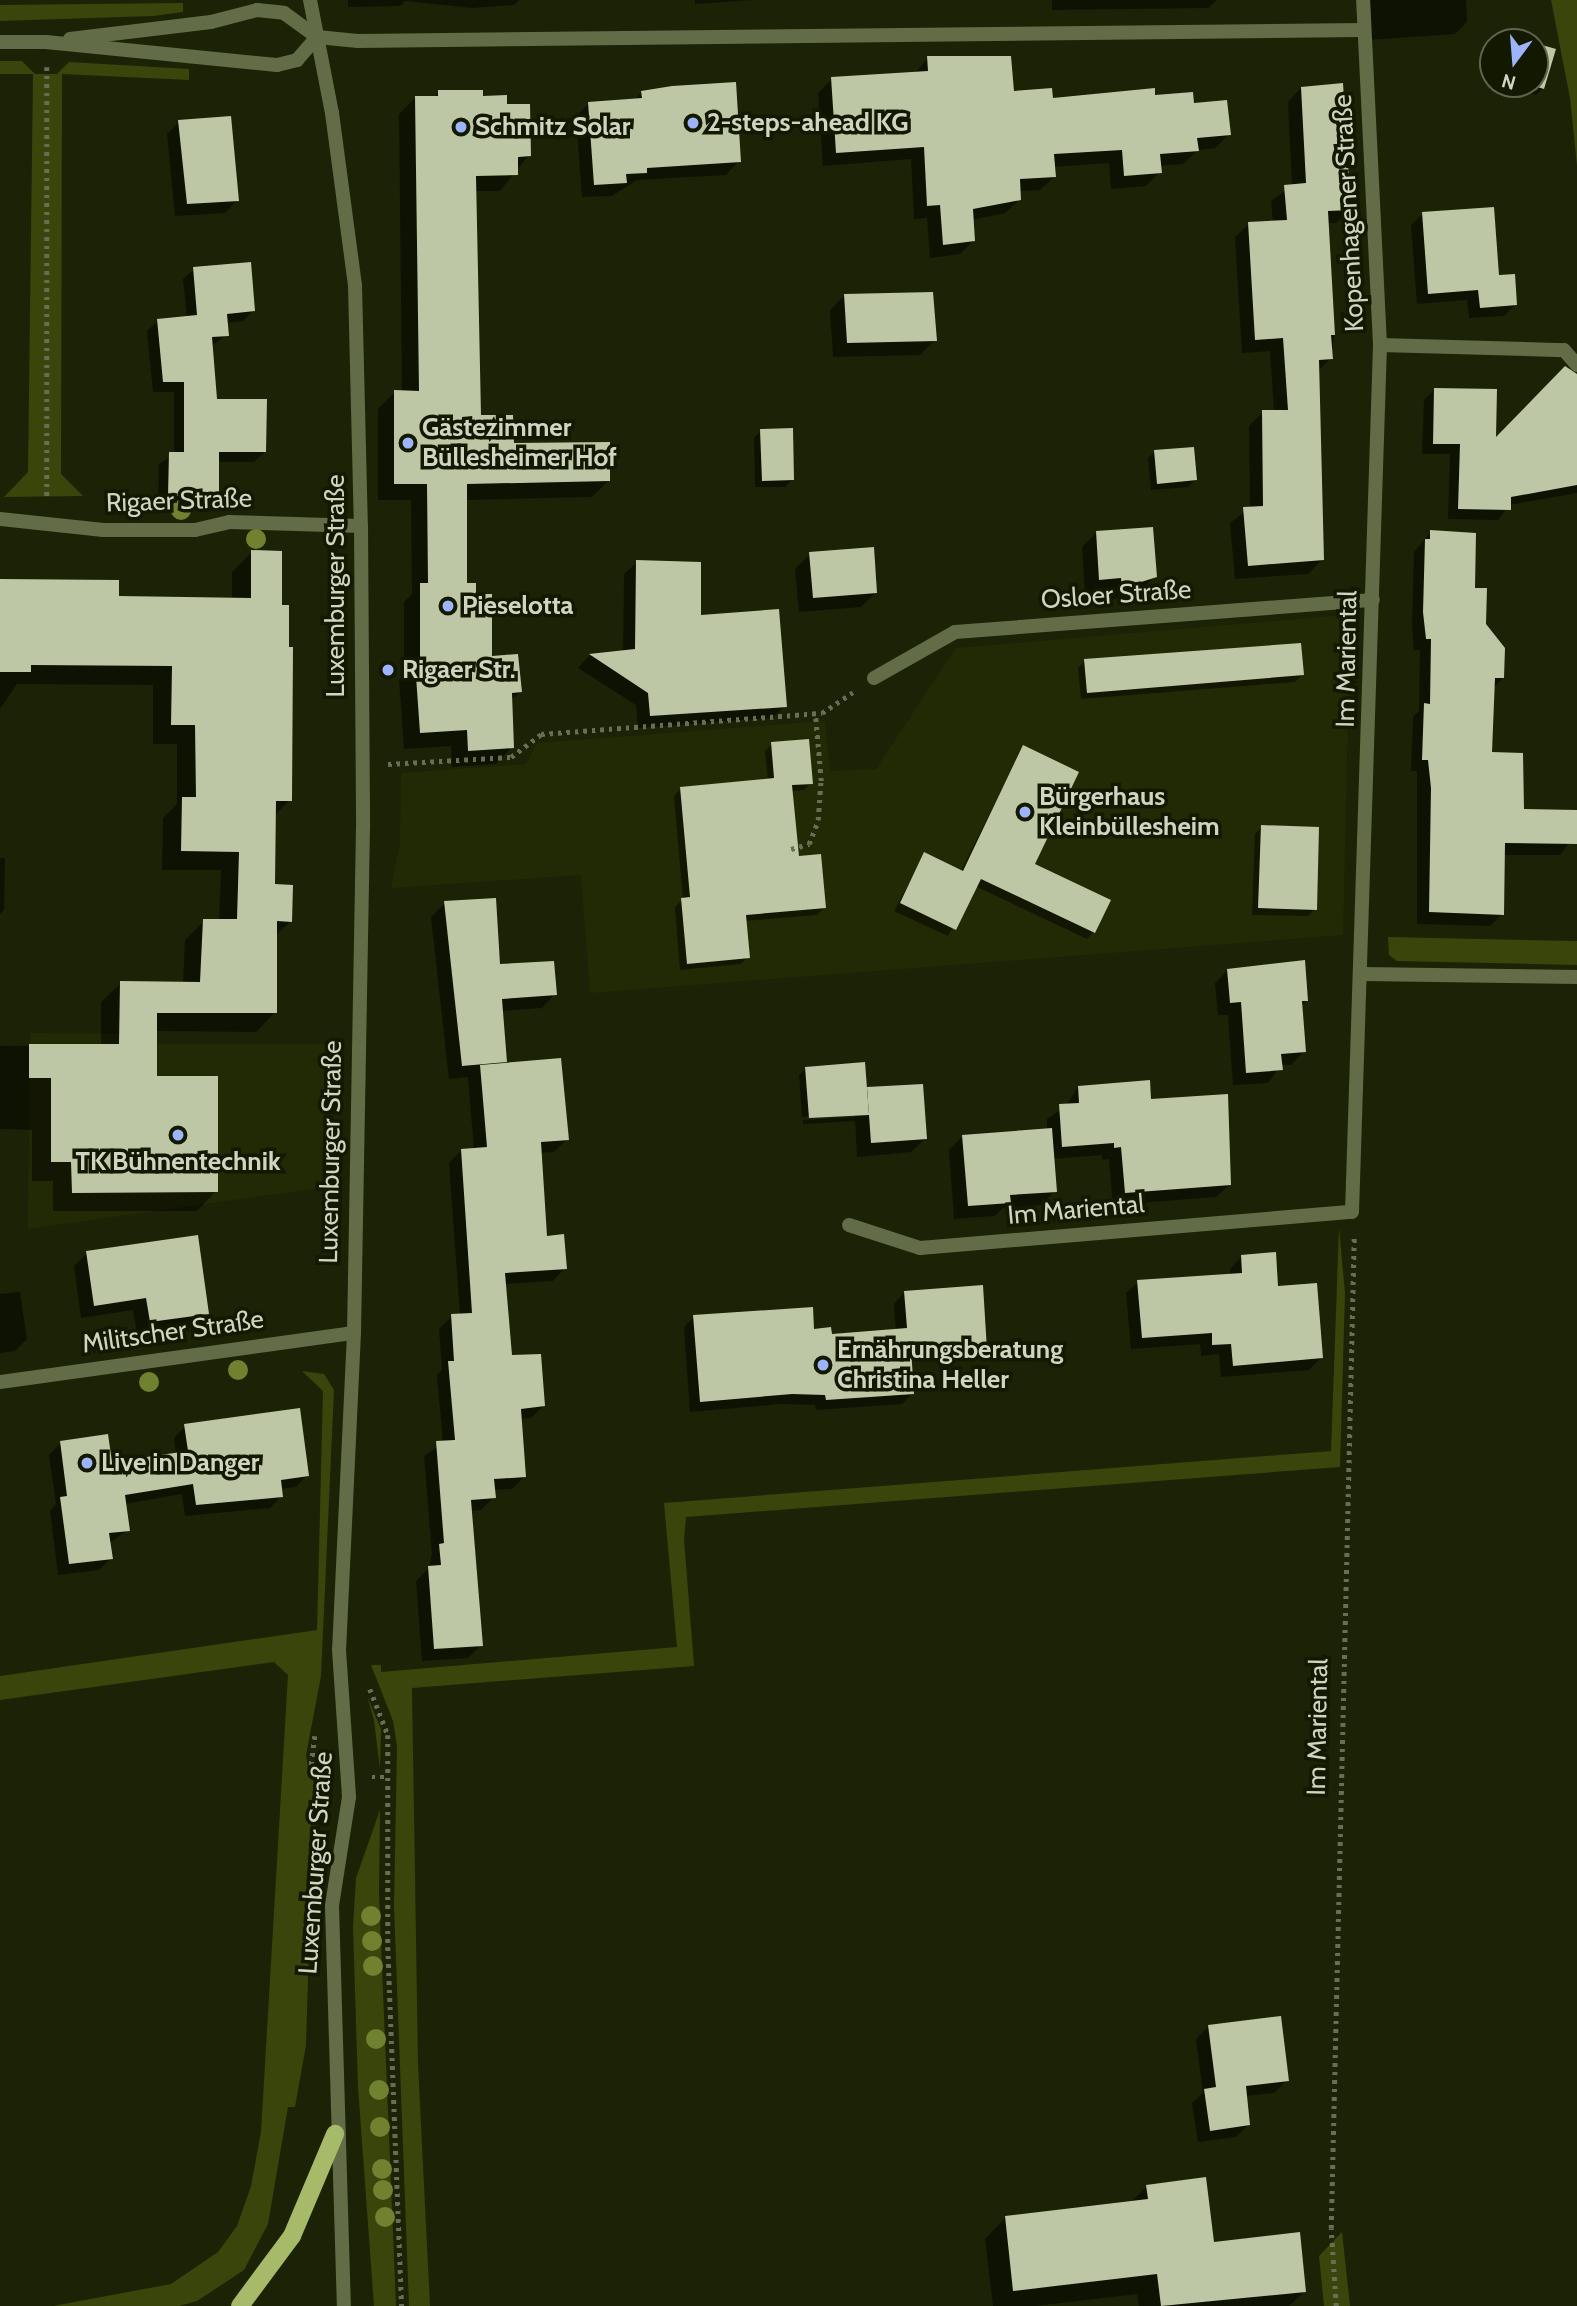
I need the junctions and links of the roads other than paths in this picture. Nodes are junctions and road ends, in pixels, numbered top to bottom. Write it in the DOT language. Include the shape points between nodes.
graph roads {
  1 [pos="310,0"];
  2 [pos="1363,0"];
  3 [pos="1363,30"];
  4 [pos="317,37"];
  5 [pos="0,42"];
  6 [pos="46,42"];
  7 [pos="1380,345"];
  8 [pos="1577,365"];
  9 [pos="0,519"];
  10 [pos="361,526"];
  11 [pos="1373,600"];
  12 [pos="874,678"];
  13 [pos="1362,974"];
  14 [pos="1577,977"];
  15 [pos="849,1225"];
  16 [pos="354,1333"];
  17 [pos="0,1382"];
  18 [pos="335,2134"];
  19 [pos="240,2306"];
  20 [pos="344,2306"];
  1 -- 4 [label="street, Luxemburger Straße"];
  2 -- 3 [label="street, Kopenhagener Straße"];
  3 -- 4 [label="street" via="372,41"];
  3 -- 7 [label="street, Kopenhagener Straße"];
  4 -- 6 [label="street" via="284,13 257,10 211,22"];
  4 -- 6 [label="street" via="297,60 277,65"];
  4 -- 10 [label="street, Luxemburger Straße" via="355,285"];
  5 -- 6 [label="street"];
  7 -- 8 [label="street, Kopenhagener Straße" via="1564,350"];
  7 -- 11 [label="street, Im Mariental"];
  9 -- 10 [label="street, Rigaer Straße" via="103,530 195,530 229,522"];
  10 -- 16 [label="street, Luxemburger Straße" via="363,827"];
  11 -- 12 [label="street, Osloer Straße" via="955,632"];
  11 -- 13 [label="street, Im Mariental"];
  13 -- 14 [label="street"];
  13 -- 15 [label="street, Im Mariental" via="1352,1212 920,1248"];
  16 -- 17 [label="street, Militscher Straße"];
  16 -- 18 [label="street, Luxemburger Straße" via="339,1650 349,1797 332,1906"];
  18 -- 19 [label="main road" via="292,2236"];
  18 -- 20 [label="street, Luxemburger Straße"];
}
